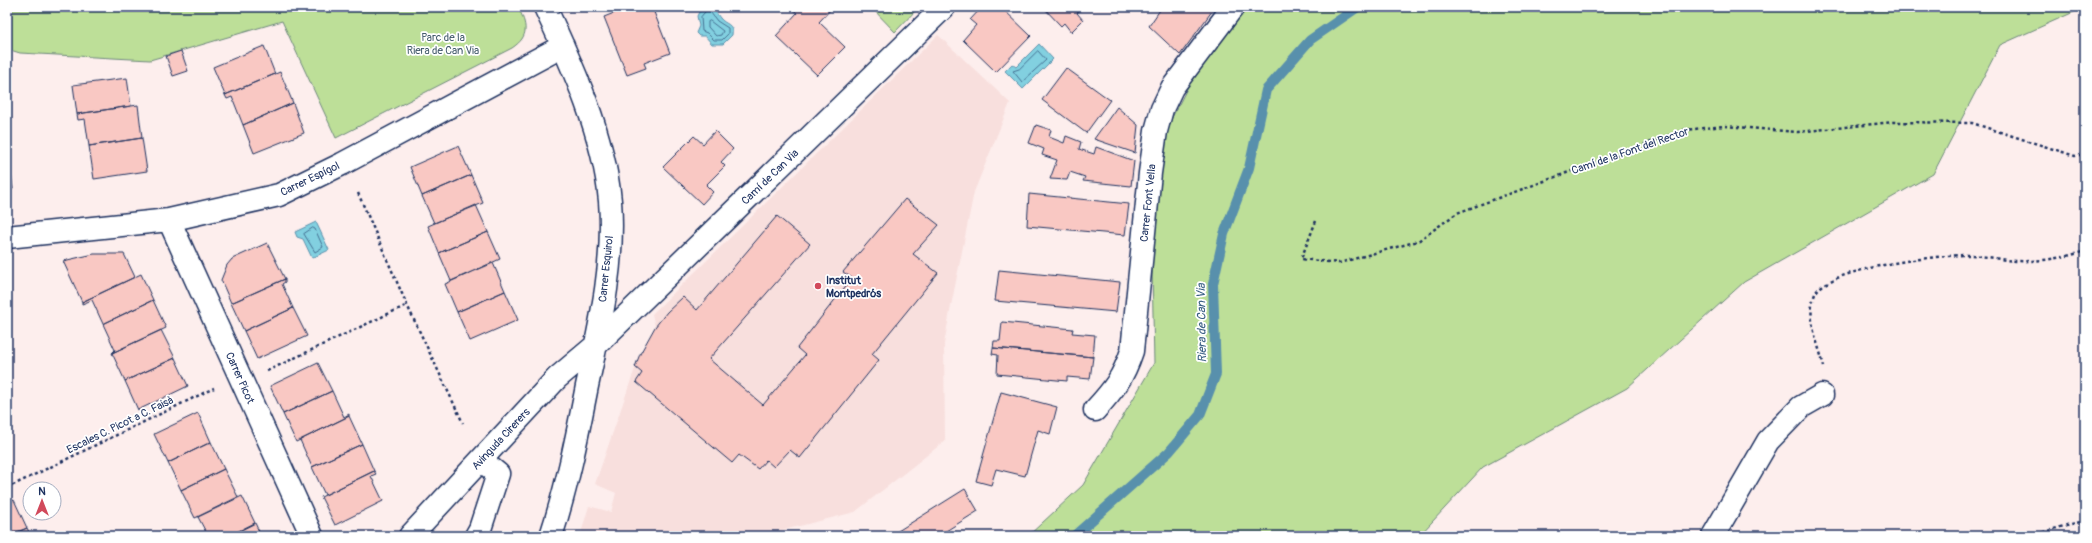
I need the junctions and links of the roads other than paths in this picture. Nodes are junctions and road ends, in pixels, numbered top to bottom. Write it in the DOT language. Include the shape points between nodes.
graph roads {
  1 [pos="545,7"];
  2 [pos="944,7"];
  3 [pos="1233,7"];
  4 [pos="563,46"];
  5 [pos="169,220"];
  6 [pos="7,237"];
  7 [pos="595,346"];
  8 [pos="1822,395"];
  9 [pos="1095,410"];
  10 [pos="481,460"];
  11 [pos="312,536"];
  12 [pos="410,536"];
  13 [pos="476,536"];
  14 [pos="551,536"];
  15 [pos="1713,536"];
  1 -- 4 [label="street, Carrer Esquirol"];
  2 -- 7 [label="street, Camí de Can Via"];
  3 -- 9 [label="street, Carrer Font Vella" via="1172,88 1162,108 1150,173 1132,351 1125,372 1114,390"];
  4 -- 5 [label="street, Carrer Espígol" via="279,195"];
  4 -- 7 [label="street, Carrer Esquirol" via="591,119 610,201 606,288"];
  5 -- 6 [label="street, Carrer Espígol"];
  5 -- 11 [label="street, Carrer Picot" via="250,375"];
  7 -- 10 [label="street, Avinguda Cirerers" via="557,378"];
  7 -- 14 [label="street, Carrer Esquirol" via="564,497"];
  8 -- 15 [label="street" via="1801,407 1768,441"];
  10 -- 12 [label="street, Avinguda Cirerers"];
  10 -- 13 [label="street" via="498,474"];
}
